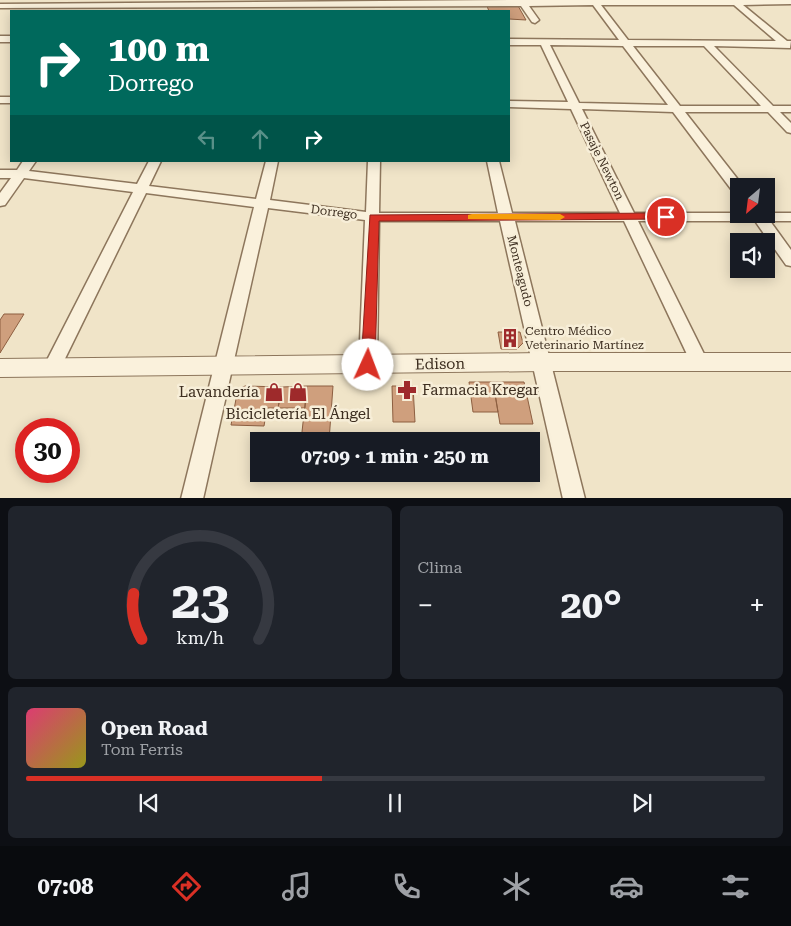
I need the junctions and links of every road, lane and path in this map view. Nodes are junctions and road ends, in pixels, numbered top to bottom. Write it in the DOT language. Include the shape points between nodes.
graph roads {
  1 [pos="19,0"];
  2 [pos="667,1"];
  3 [pos="734,1"];
  4 [pos="522,2"];
  5 [pos="791,2"];
  6 [pos="594,3"];
  7 [pos="235,5"];
  8 [pos="310,5"];
  9 [pos="376,5"];
  10 [pos="450,5"];
  11 [pos="0,6"];
  12 [pos="12,6"];
  13 [pos="147,6"];
  14 [pos="0,16"];
  15 [pos="535,20"];
  16 [pos="510,42"];
  17 [pos="544,42"];
  18 [pos="624,44"];
  19 [pos="706,44"];
  20 [pos="789,46"];
  21 [pos="510,104"];
  22 [pos="575,105"];
  23 [pos="676,109"];
  24 [pos="771,109"];
  25 [pos="791,109"];
  26 [pos="791,130"];
  27 [pos="29,162"];
  28 [pos="154,162"];
  29 [pos="272,162"];
  30 [pos="374,162"];
  31 [pos="492,162"];
  32 [pos="0,174"];
  33 [pos="21,174"];
  34 [pos="730,178"];
  35 [pos="140,189"];
  36 [pos="0,202"];
  37 [pos="264,203"];
  38 [pos="730,215"];
  39 [pos="775,216"];
  40 [pos="374,217"];
  41 [pos="506,217"];
  42 [pos="629,217"];
  43 [pos="791,217"];
  44 [pos="764,223"];
  45 [pos="791,261"];
  46 [pos="542,362"];
  47 [pos="699,362"];
  48 [pos="791,362"];
  49 [pos="368,365"];
  50 [pos="224,367"];
  51 [pos="0,368"];
  52 [pos="52,368"];
  53 [pos="192,498"];
  54 [pos="574,498"];
  1 -- 12 [label="street"];
  2 -- 3 [label="street"];
  2 -- 6 [label="street"];
  3 -- 5 [label="street"];
  3 -- 20 [label="street"];
  4 -- 6 [label="street"];
  4 -- 10 [label="street"];
  4 -- 15 [label="street"];
  6 -- 18 [label="street"];
  7 -- 8 [label="street"];
  7 -- 13 [label="street"];
  8 -- 9 [label="street"];
  9 -- 10 [label="street"];
  11 -- 12 [label="street"];
  12 -- 13 [label="street"];
  12 -- 14 [label="street"];
  16 -- 17 [label="street"];
  17 -- 18 [label="street"];
  17 -- 22 [label="street, Pasaje Newton"];
  18 -- 19 [label="street"];
  18 -- 23 [label="street"];
  19 -- 20 [label="street"];
  19 -- 24 [label="street"];
  21 -- 22 [label="street"];
  22 -- 23 [label="street"];
  22 -- 42 [label="street, Pasaje Newton"];
  23 -- 24 [label="street"];
  23 -- 34 [label="street"];
  24 -- 25 [label="street"];
  24 -- 26 [label="street"];
  27 -- 33 [label="street"];
  28 -- 35 [label="street"];
  29 -- 37 [label="street"];
  30 -- 40 [label="street"];
  31 -- 41 [label="street, Monteagudo"];
  32 -- 33 [label="street, Dorrego"];
  33 -- 35 [label="street, Dorrego"];
  33 -- 36 [label="street"];
  35 -- 37 [label="street, Dorrego"];
  35 -- 52 [label="street"];
  37 -- 40 [label="street, Dorrego"];
  37 -- 50 [label="street"];
  38 -- 42 [label="street, Dorrego"];
  39 -- 43 [label="street, Dorrego"];
  40 -- 41 [label="street, Dorrego"];
  40 -- 49 [label="street"];
  41 -- 42 [label="street, Dorrego"];
  41 -- 46 [label="street, Monteagudo"];
  42 -- 47 [label="street, Pasaje Newton"];
  44 -- 45 [label="street"];
  46 -- 47 [label="street, Edison"];
  46 -- 49 [label="street, Edison"];
  46 -- 54 [label="street, Monteagudo"];
  47 -- 48 [label="street, Edison"];
  49 -- 50 [label="street, Edison"];
  50 -- 52 [label="street, Edison"];
  50 -- 53 [label="street"];
  51 -- 52 [label="street, Edison"];
}
